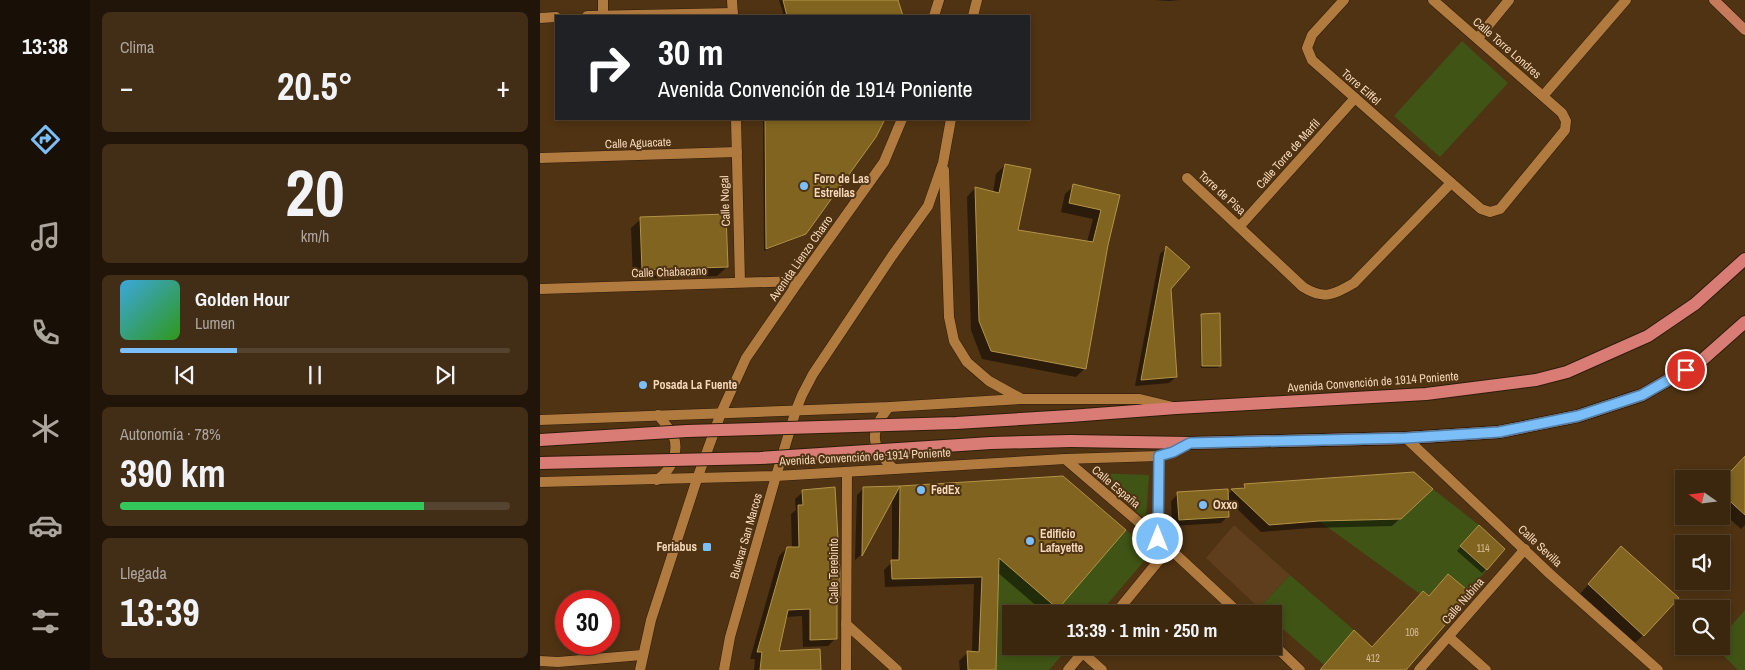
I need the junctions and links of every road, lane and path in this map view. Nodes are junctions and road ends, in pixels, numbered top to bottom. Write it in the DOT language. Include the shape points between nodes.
graph roads {
  1 [pos="603,0"];
  2 [pos="732,0"];
  3 [pos="939,0"];
  4 [pos="977,0"];
  5 [pos="1344,0"];
  6 [pos="1433,0"];
  7 [pos="1510,0"];
  8 [pos="1626,0"];
  9 [pos="1714,0"];
  10 [pos="603,15"];
  11 [pos="733,15"];
  12 [pos="934,15"];
  13 [pos="973,15"];
  14 [pos="540,18"];
  15 [pos="555,18"];
  16 [pos="1745,30"];
  17 [pos="1478,38"];
  18 [pos="1543,96"];
  19 [pos="1355,98"];
  20 [pos="736,120"];
  21 [pos="902,120"];
  22 [pos="951,120"];
  23 [pos="737,152"];
  24 [pos="540,158"];
  25 [pos="943,163"];
  26 [pos="1187,178"];
  27 [pos="1451,183"];
  28 [pos="1240,226"];
  29 [pos="1745,259"];
  30 [pos="799,281"];
  31 [pos="740,282"];
  32 [pos="540,289"];
  33 [pos="1745,322"];
  34 [pos="1020,399"];
  35 [pos="889,407"];
  36 [pos="1176,408"];
  37 [pos="796,410"];
  38 [pos="721,413"];
  39 [pos="658,415"];
  40 [pos="540,420"];
  41 [pos="1406,438"];
  42 [pos="540,440"];
  43 [pos="1190,443"];
  44 [pos="1159,456"];
  45 [pos="1065,459"];
  46 [pos="540,463"];
  47 [pos="894,469"];
  48 [pos="847,473"];
  49 [pos="776,476"];
  50 [pos="698,478"];
  51 [pos="657,480"];
  52 [pos="540,482"];
  53 [pos="1158,539"];
  54 [pos="1169,548"];
  55 [pos="1524,549"];
  56 [pos="1122,605"];
  57 [pos="1230,605"];
  58 [pos="846,624"];
  59 [pos="1449,637"];
  60 [pos="1282,653"];
  61 [pos="642,655"];
  62 [pos="1082,655"];
  63 [pos="1090,655"];
  64 [pos="540,661"];
  65 [pos="640,670"];
  66 [pos="724,670"];
  67 [pos="846,670"];
  68 [pos="896,670"];
  69 [pos="1068,670"];
  70 [pos="1102,670"];
  71 [pos="1300,670"];
  72 [pos="1419,670"];
  73 [pos="1486,670"];
  74 [pos="1658,670"];
  1 -- 10 [label="street"];
  2 -- 11 [label="street"];
  3 -- 12 [label="street"];
  4 -- 13 [label="street"];
  5 -- 19 [label="street, Torre Eiffel" via="1312,35 1307,48 1312,60"];
  6 -- 17 [label="street, Calle Torre Londres"];
  7 -- 17 [label="street"];
  8 -- 18 [label="street"];
  9 -- 16 [label="main road"];
  14 -- 15 [label="street"];
  17 -- 18 [label="street, Calle Torre Londres"];
  18 -- 27 [label="street, Torre Eiffel" via="1562,113 1566,121 1565,130 1500,209 1490,212 1481,209"];
  19 -- 27 [label="street, Torre Eiffel"];
  19 -- 28 [label="street, Calle Torre de Marfil"];
  20 -- 23 [label="street, Calle Nogal"];
  21 -- 30 [label="street, Avenida Lienzo Charro" via="884,162"];
  22 -- 25 [label="street"];
  23 -- 24 [label="street, Calle Aguacate"];
  23 -- 31 [label="street, Calle Nogal"];
  25 -- 34 [label="street" via="949,317 954,341 967,362 989,382"];
  25 -- 37 [label="street" via="928,206 813,374"];
  26 -- 28 [label="street, Torre de Pisa"];
  27 -- 28 [label="street, Torre de Pisa" via="1354,282 1327,295 1313,293 1303,287"];
  29 -- 36 [label="main road, Avenida Convención de 1914 Poniente" via="1695,304 1648,336 1567,372 1536,380 1426,394"];
  30 -- 31 [label="street, Calle Chabacano"];
  30 -- 38 [label="street, Avenida Lienzo Charro" via="746,358"];
  31 -- 32 [label="street, Calle Chabacano"];
  33 -- 41 [label="main road, Avenida Convención de 1914 Poniente" via="1701,361 1642,395 1578,416 1499,432"];
  34 -- 35 [label="street, Avenida Convención de 1914 Poniente"];
  34 -- 36 [label="street, Avenida Convención de 1914 Poniente" via="1140,399"];
  35 -- 37 [label="street, Avenida Convención de 1914 Poniente"];
  35 -- 47 [label="street" via="880,418 875,442 881,457"];
  36 -- 42 [label="main road, Avenida Convención de 1914 Poniente, bridge" via="956,423 687,431"];
  37 -- 38 [label="street, Avenida Convención de 1914 Poniente"];
  37 -- 49 [label="street, Bulevar San Marcos"];
  38 -- 39 [label="street, Avenida Convención de 1914 Poniente"];
  38 -- 50 [label="street"];
  39 -- 40 [label="street, Avenida Convención de 1914 Poniente"];
  39 -- 51 [label="street" via="672,434 676,446 673,461 665,475"];
  41 -- 43 [label="main road, Avenida Convención de 1914 Poniente"];
  41 -- 55 [label="street, Calle Sevilla"];
  43 -- 44 [label="street, Avenida Convención de 1914 Poniente"];
  43 -- 46 [label="main road, Avenida Convención de 1914 Poniente, bridge" via="991,443 760,458"];
  44 -- 45 [label="street, Avenida Convención de 1914 Poniente"];
  44 -- 53 [label="street"];
  45 -- 47 [label="street, Avenida Convención de 1914 Poniente"];
  45 -- 53 [label="street, Calle España"];
  47 -- 48 [label="street, Avenida Convención de 1914 Poniente"];
  48 -- 49 [label="street, Avenida Convención de 1914 Poniente"];
  48 -- 58 [label="street, Calle Terebinto"];
  49 -- 50 [label="street, Avenida Convención de 1914 Poniente"];
  49 -- 66 [label="street, Bulevar San Marcos" via="730,637"];
  50 -- 51 [label="street, Avenida Convención de 1914 Poniente"];
  50 -- 61 [label="street"];
  51 -- 52 [label="street, Avenida Convención de 1914 Poniente"];
  53 -- 54 [label="street, Calle España"];
  54 -- 56 [label="street"];
  54 -- 57 [label="street, Calle España"];
  55 -- 59 [label="street, Calle Nubina"];
  55 -- 74 [label="street, Calle Sevilla"];
  58 -- 67 [label="street, Calle Terebinto"];
  58 -- 68 [label="street"];
  59 -- 72 [label="street, Calle Nubina"];
  59 -- 73 [label="street"];
  60 -- 71 [label="street"];
  61 -- 64 [label="street"];
  61 -- 65 [label="street"];
  62 -- 69 [label="street"];
  63 -- 70 [label="street"];
}
